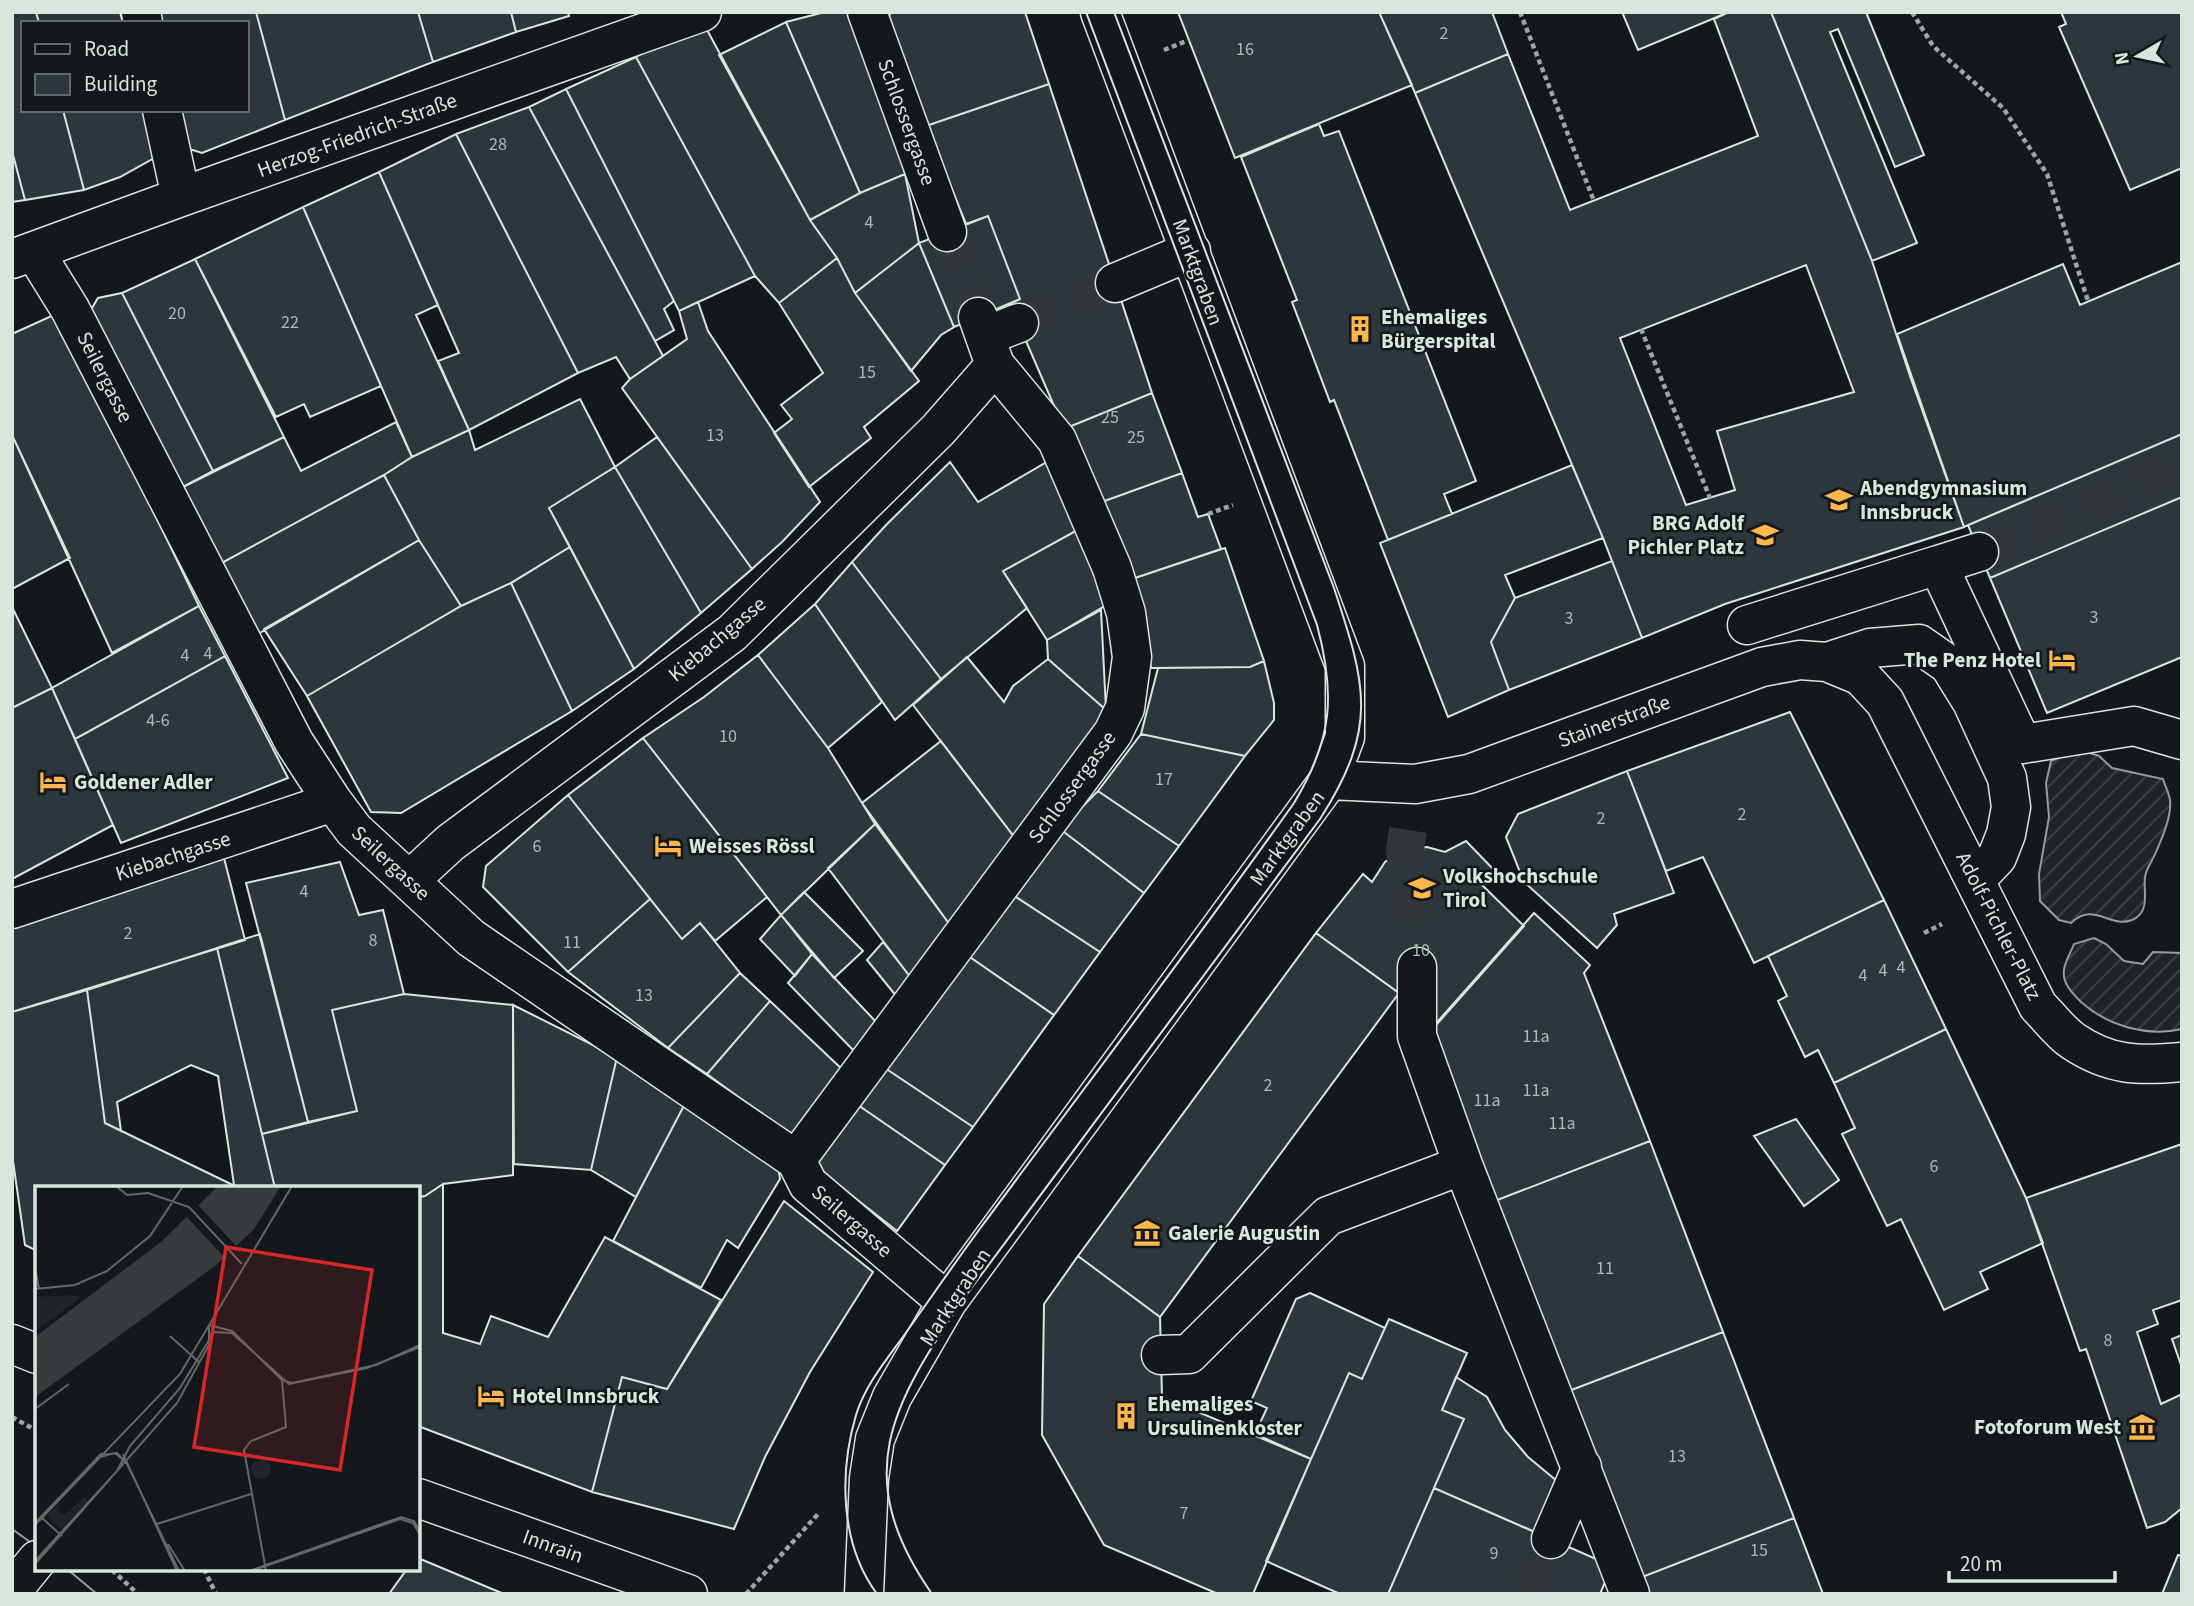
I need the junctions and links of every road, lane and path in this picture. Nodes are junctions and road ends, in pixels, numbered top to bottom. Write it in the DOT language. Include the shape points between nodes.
graph roads {
  1 [pos="702,12"];
  2 [pos="867,12"];
  3 [pos="1100,12"];
  4 [pos="1520,12"];
  5 [pos="1912,12"];
  6 [pos="1189,40"];
  7 [pos="1158,52"];
  8 [pos="162,112"];
  9 [pos="181,197"];
  10 [pos="1594,201"];
  11 [pos="947,232"];
  12 [pos="1191,251"];
  13 [pos="23,255"];
  14 [pos="1115,283"];
  15 [pos="2088,301"];
  16 [pos="1641,329"];
  17 [pos="994,335"];
  18 [pos="1710,498"];
  19 [pos="1239,502"];
  20 [pos="1208,514"];
  21 [pos="1979,552"];
  22 [pos="1938,565"];
  23 [pos="1746,625"];
  24 [pos="1827,662"];
  25 [pos="1885,702"];
  26 [pos="2182,740"];
  27 [pos="1329,780"];
  28 [pos="333,802"];
  29 [pos="410,880"];
  30 [pos="1975,880"];
  31 [pos="12,909"];
  32 [pos="1417,967"];
  33 [pos="2182,1062"];
  34 [pos="796,1160"];
  35 [pos="1463,1166"];
  36 [pos="947,1302"];
  37 [pos="12,1344"];
  38 [pos="35,1353"];
  39 [pos="1161,1355"];
  40 [pos="12,1417"];
  41 [pos="35,1430"];
  42 [pos="1582,1467"];
  43 [pos="420,1499"];
  44 [pos="820,1512"];
  45 [pos="1551,1539"];
  46 [pos="35,1562"];
  47 [pos="113,1571"];
  48 [pos="205,1571"];
  49 [pos="12,1591"];
  50 [pos="138,1594"];
  51 [pos="216,1594"];
  52 [pos="688,1594"];
  53 [pos="746,1594"];
  54 [pos="863,1594"];
  55 [pos="1630,1594"];
  1 -- 9 [label="street, Herzog-Friedrich-Straße"];
  2 -- 11 [label="street, Schlossergasse"];
  3 -- 12 [label="street, Marktgraben"];
  4 -- 10 [label="path"];
  5 -- 15 [label="path" via="1933,46 2003,108 2046,174"];
  6 -- 7 [label="path"];
  8 -- 9 [label="street"];
  9 -- 13 [label="street, Herzog-Friedrich-Straße"];
  12 -- 14 [label="street"];
  12 -- 27 [label="street, Marktgraben" via="1345,666 1345,737"];
  13 -- 28 [label="street, Seilergasse" via="70,309 294,742"];
  16 -- 18 [label="path"];
  17 -- 29 [label="street, Kiebachgasse" via="938,430 732,633 450,843"];
  17 -- 34 [label="street, Schlossergasse" via="1057,440 1112,568 1126,613 1132,657 1125,708 1113,733"];
  19 -- 20 [label="path"];
  21 -- 22 [label="street"];
  22 -- 23 [label="street"];
  22 -- 26 [label="street" via="2022,744 2134,726"];
  24 -- 25 [label="street, Stainerstraße" via="1861,676"];
  24 -- 27 [label="street, Stainerstraße" via="1800,660 1762,667 1469,774 1415,784"];
  24 -- 30 [label="street" via="1870,648 1919,645 1949,665 1972,702 2007,778 2011,807 1997,858"];
  25 -- 30 [label="street, Adolf-Pichler-Platz"];
  27 -- 36 [label="street, Marktgraben"];
  28 -- 29 [label="street, Seilergasse" via="354,830"];
  28 -- 31 [label="street, Kiebachgasse"];
  29 -- 34 [label="street, Seilergasse" via="471,939"];
  30 -- 33 [label="street, Adolf-Pichler-Platz" via="2038,1006 2071,1040 2105,1058 2145,1066"];
  32 -- 35 [label="street" via="1417,1036"];
  34 -- 36 [label="street, Seilergasse" via="808,1184"];
  35 -- 39 [label="street" via="1328,1216 1189,1354"];
  35 -- 42 [label="street"];
  36 -- 54 [label="street, Marktgraben" via="892,1397 875,1439"];
  37 -- 38 [label="street"];
  40 -- 41 [label="path"];
  42 -- 45 [label="street"];
  42 -- 55 [label="street"];
  43 -- 52 [label="street, Innrain"];
  44 -- 53 [label="path"];
  46 -- 49 [label="street"];
  47 -- 50 [label="path"];
  48 -- 51 [label="path"];
}
